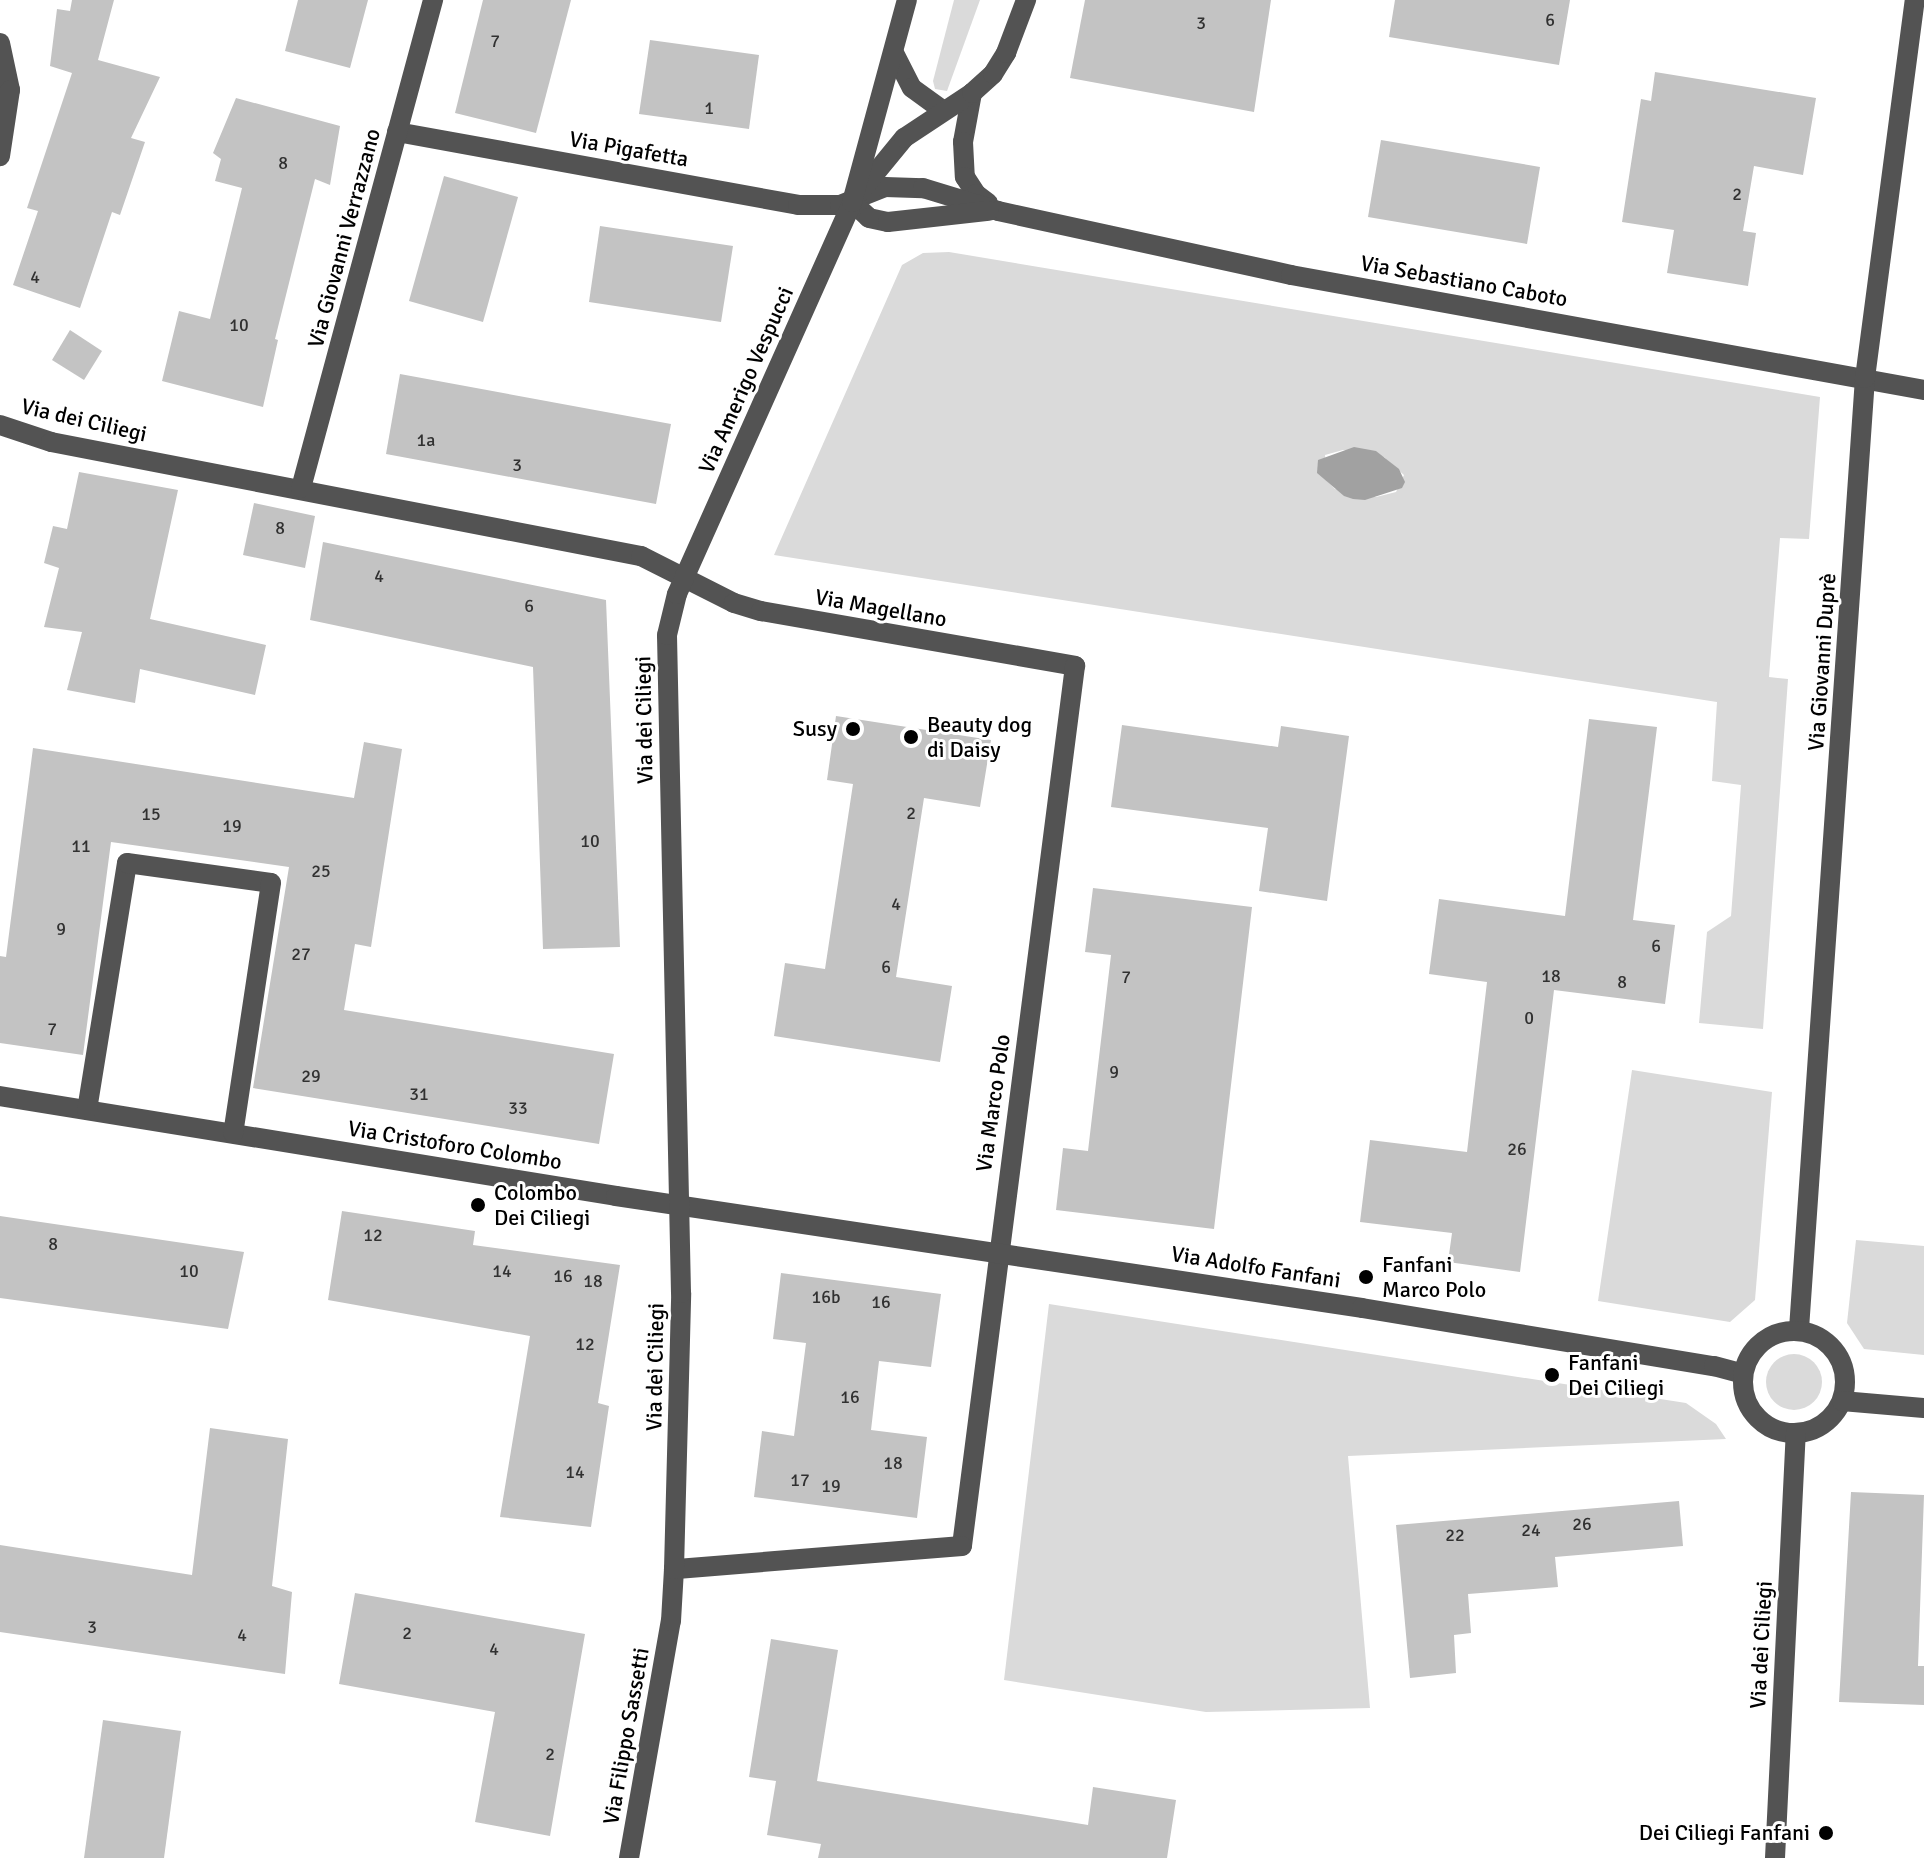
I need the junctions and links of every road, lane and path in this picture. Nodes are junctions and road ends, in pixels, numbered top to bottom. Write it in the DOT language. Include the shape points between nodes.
graph roads {
  1 [pos="433,0"];
  2 [pos="907,0"];
  3 [pos="1026,0"];
  4 [pos="1915,0"];
  5 [pos="0,43"];
  6 [pos="894,53"];
  7 [pos="972,93"];
  8 [pos="944,111"];
  9 [pos="397,132"];
  10 [pos="0,156"];
  11 [pos="852,202"];
  12 [pos="998,211"];
  13 [pos="1865,378"];
  14 [pos="1924,390"];
  15 [pos="0,425"];
  16 [pos="301,488"];
  17 [pos="685,578"];
  18 [pos="1075,666"];
  19 [pos="0,1096"];
  20 [pos="87,1110"];
  21 [pos="233,1133"];
  22 [pos="680,1205"];
  23 [pos="998,1251"];
  24 [pos="1799,1329"];
  25 [pos="1743,1374"];
  26 [pos="1842,1401"];
  27 [pos="1924,1408"];
  28 [pos="1796,1434"];
  29 [pos="674,1569"];
  30 [pos="671,1621"];
  31 [pos="629,1858"];
  32 [pos="1775,1858"];
  1 -- 9 [label="street, Via Giovanni Verrazzano"];
  2 -- 6 [label="street, Via Amerigo Vespucci"];
  3 -- 7 [label="street, Via Amerigo Vespucci" via="1006,53"];
  4 -- 13 [label="street, Via Giovanni Duprè"];
  5 -- 10 [label="street" via="10,90"];
  6 -- 8 [label="street" via="912,88"];
  6 -- 11 [label="street, Via Amerigo Vespucci"];
  7 -- 8 [label="street, Via Amerigo Vespucci"];
  7 -- 12 [label="street" via="963,142 965,177"];
  8 -- 11 [label="street, Via Amerigo Vespucci" via="889,153"];
  9 -- 11 [label="street, Via Pigafetta" via="798,205"];
  9 -- 16 [label="street, Via Giovanni Verrazzano"];
  11 -- 12 [label="street, Via Sebastiano Caboto" via="879,188 907,186"];
  11 -- 12 [label="street, Via Sebastiano Caboto" via="869,218 888,222"];
  11 -- 17 [label="street, Via Amerigo Vespucci"];
  12 -- 13 [label="street, Via Sebastiano Caboto" via="1291,275"];
  13 -- 14 [label="street, Via Sebastiano Caboto"];
  13 -- 24 [label="street, Via Giovanni Duprè"];
  15 -- 16 [label="street, Via dei Ciliegi" via="51,442"];
  16 -- 17 [label="street, Via dei Ciliegi" via="641,556"];
  17 -- 18 [label="street, Via Magellano" via="761,611"];
  17 -- 22 [label="street, Via dei Ciliegi" via="670,616 665,655"];
  18 -- 23 [label="street, Via Marco Polo"];
  19 -- 20 [label="street, Via Cristoforo Colombo"];
  20 -- 21 [label="street, Via Cristoforo Colombo"];
  20 -- 21 [label="street" via="127,863 271,883"];
  21 -- 22 [label="street, Via Cristoforo Colombo"];
  22 -- 23 [label="street, Via Cristoforo Colombo"];
  22 -- 29 [label="street, Via dei Ciliegi"];
  23 -- 25 [label="street, Via Adolfo Fanfani"];
  23 -- 29 [label="street, Via Marco Polo" via="962,1546"];
  24 -- 25 [label="street" via="1769,1336 1748,1359"];
  24 -- 26 [label="street" via="1815,1334 1838,1355 1846,1385"];
  25 -- 28 [label="street" via="1746,1399 1759,1420"];
  26 -- 27 [label="street"];
  26 -- 28 [label="street" via="1821,1426"];
  28 -- 32 [label="street, Via dei Ciliegi"];
  29 -- 30 [label="street, Via dei Ciliegi"];
  30 -- 31 [label="street, Via Filippo Sassetti"];
}
